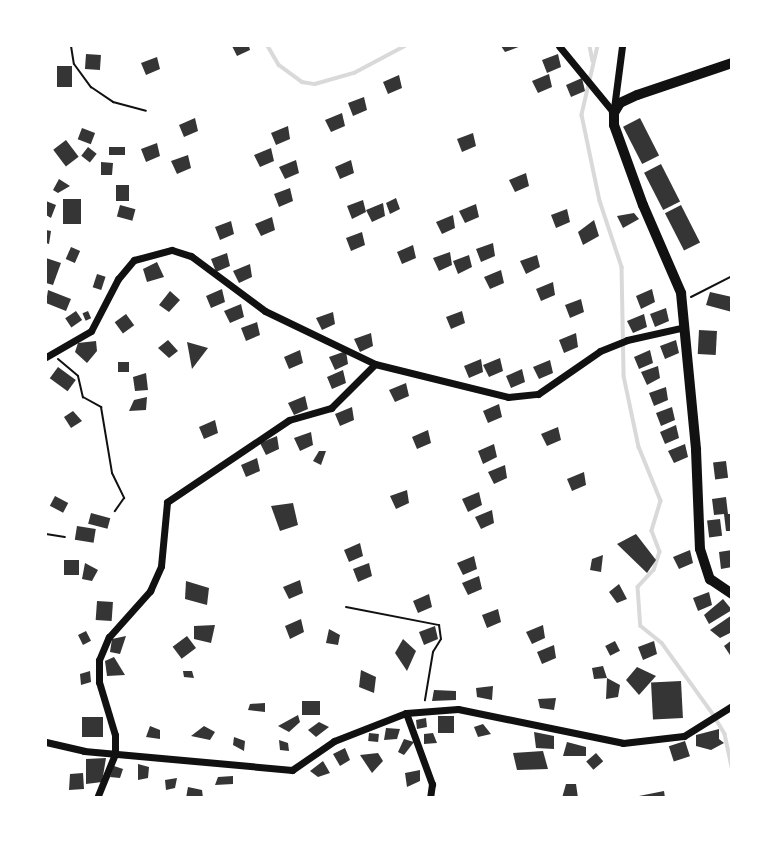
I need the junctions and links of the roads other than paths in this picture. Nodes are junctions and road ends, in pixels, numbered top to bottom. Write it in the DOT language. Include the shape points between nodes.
graph roads {
  1 [pos="559,46"];
  2 [pos="622,46"];
  3 [pos="732,63"];
  4 [pos="614,113"];
  5 [pos="685,327"];
  6 [pos="48,357"];
  7 [pos="375,365"];
  8 [pos="732,594"];
  9 [pos="732,706"];
  10 [pos="406,713"];
  11 [pos="46,742"];
  12 [pos="115,754"];
  13 [pos="97,797"];
  14 [pos="430,797"];
  1 -- 4 [label="street"];
  2 -- 4 [label="street"];
  3 -- 4 [label="main road" via="637,94 620,103"];
  4 -- 5 [label="main road" via="614,125 643,205 681,293"];
  5 -- 7 [label="street" via="600,351 538,394 482,393"];
  5 -- 8 [label="main road" via="700,549 710,579"];
  6 -- 7 [label="street" via="91,331 118,279 134,260 172,250 191,256 265,311"];
  7 -- 12 [label="street" via="331,408 289,420 167,502 161,566 150,590 108,637 99,660 99,682 115,735"];
  9 -- 10 [label="street" via="684,736 624,743 458,709"];
  10 -- 12 [label="street" via="334,741 292,770"];
  10 -- 14 [label="street" via="432,783"];
  11 -- 12 [label="street"];
  12 -- 13 [label="street"];
}
